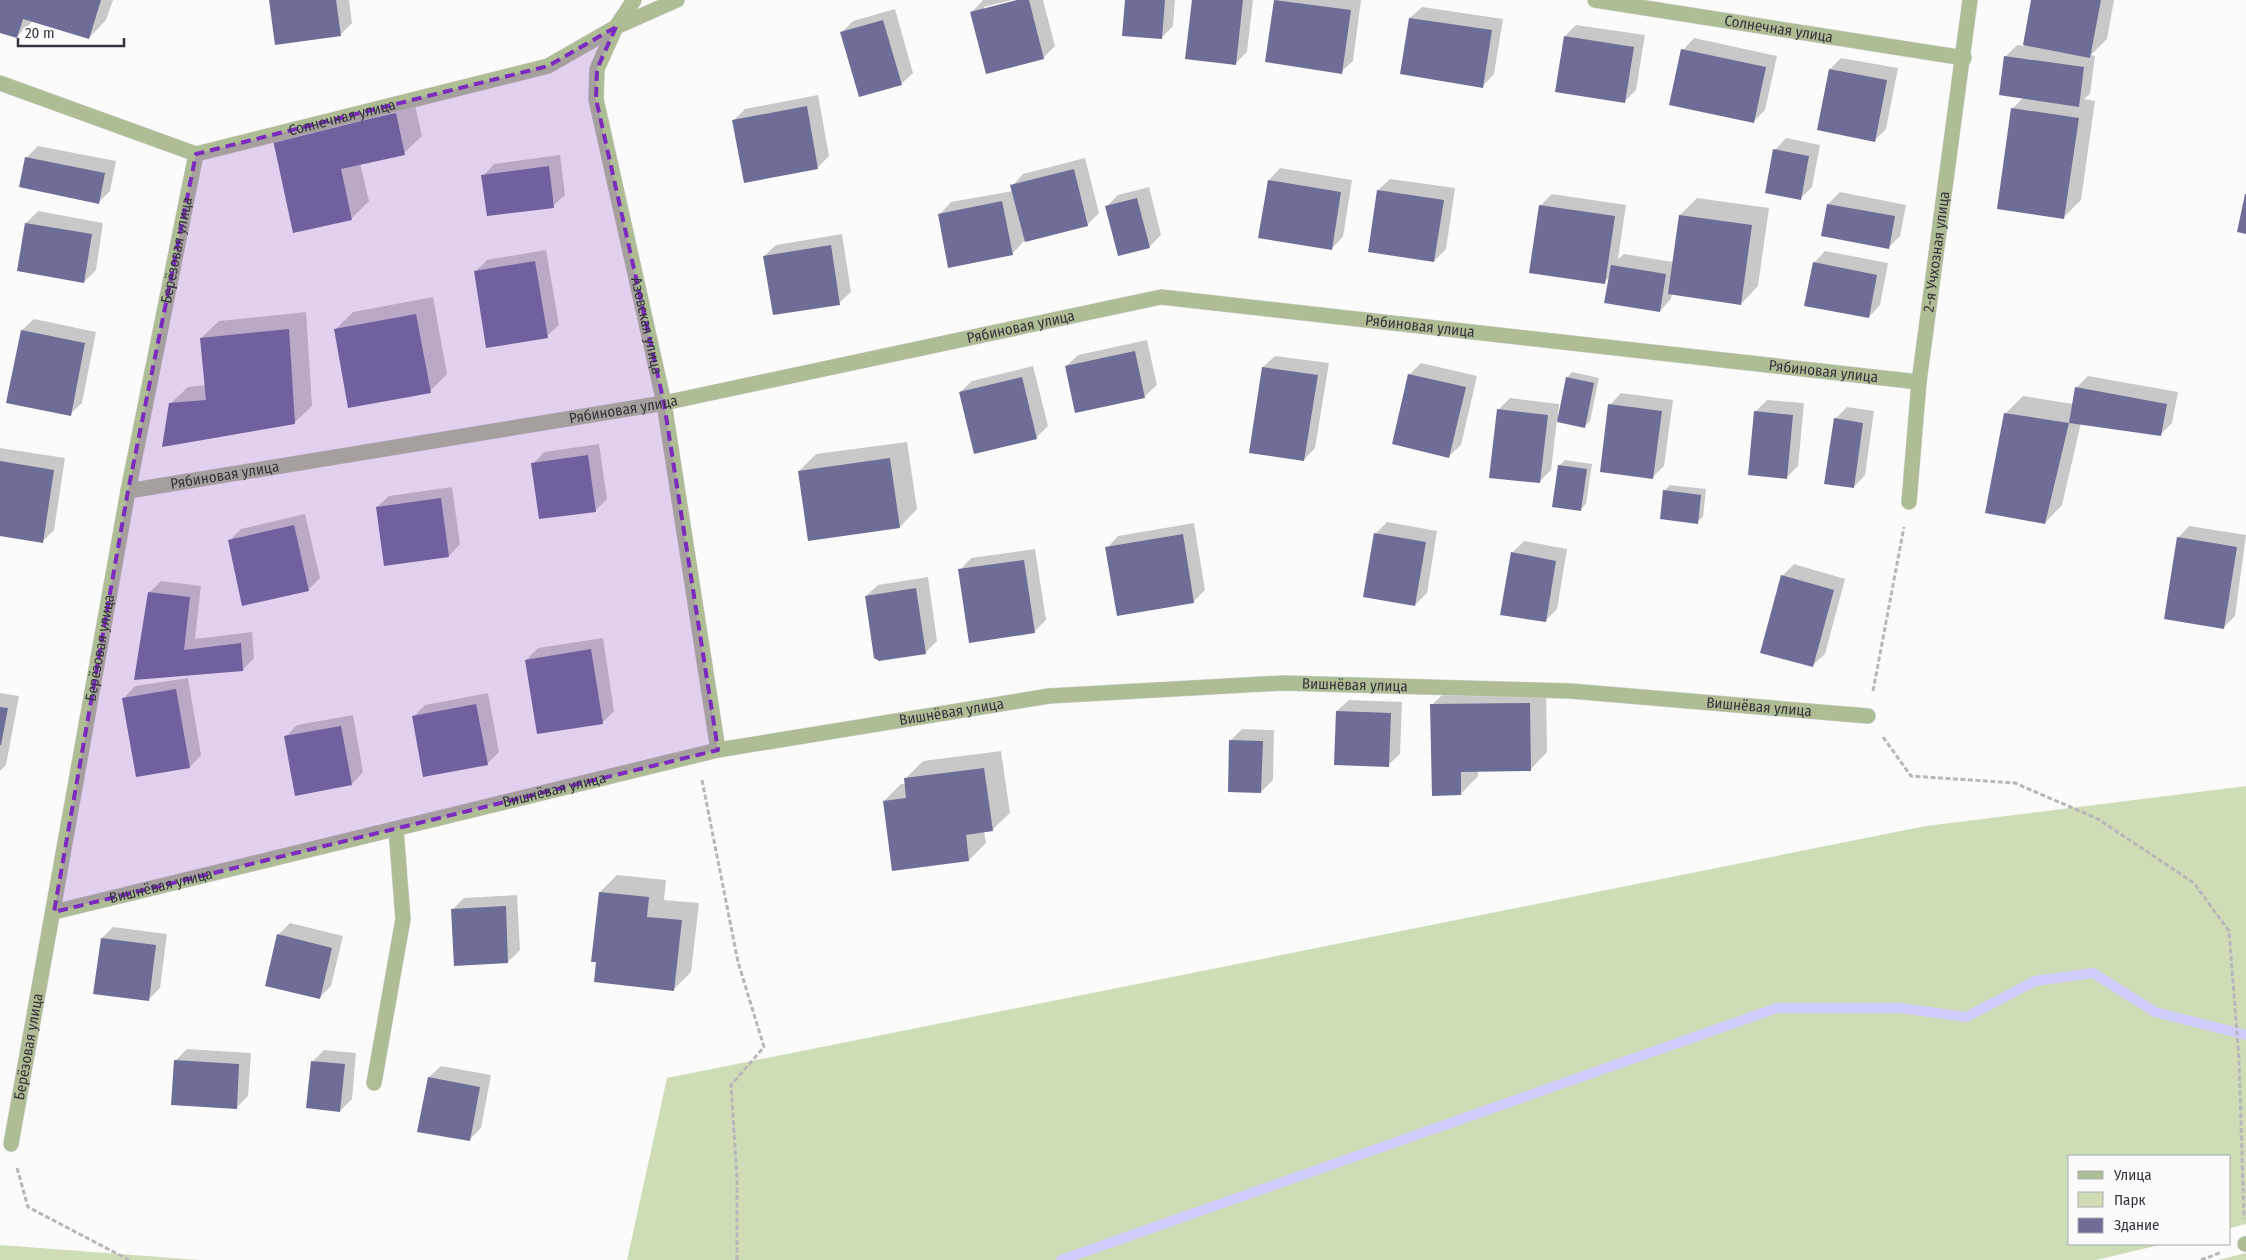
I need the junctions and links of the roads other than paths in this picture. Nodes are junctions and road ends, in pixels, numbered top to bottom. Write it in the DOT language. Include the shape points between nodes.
graph roads {
  1 [pos="634,0"];
  2 [pos="676,0"];
  3 [pos="1595,0"];
  4 [pos="1970,0"];
  5 [pos="616,27"];
  6 [pos="1964,58"];
  7 [pos="0,84"];
  8 [pos="196,154"];
  9 [pos="1919,382"];
  10 [pos="664,403"];
  11 [pos="128,491"];
  12 [pos="1909,502"];
  13 [pos="1868,716"];
  14 [pos="718,750"];
  15 [pos="396,829"];
  16 [pos="54,912"];
  17 [pos="374,1083"];
  18 [pos="11,1144"];
  1 -- 5 [label="street, Азовская улица"];
  2 -- 5 [label="street, Солнечная улица"];
  3 -- 6 [label="street, Солнечная улица"];
  4 -- 6 [label="street, 2-я Учхозная улица"];
  5 -- 8 [label="street, Солнечная улица" via="548,66"];
  5 -- 10 [label="street, Азовская улица" via="597,68 596,99"];
  6 -- 9 [label="street, 2-я Учхозная улица"];
  7 -- 8 [label="street"];
  8 -- 11 [label="street, Берёзовая улица"];
  9 -- 10 [label="street, Рябиновая улица" via="1161,297"];
  9 -- 12 [label="street, 2-я Учхозная улица"];
  10 -- 11 [label="street, Рябиновая улица"];
  10 -- 14 [label="street, Азовская улица"];
  11 -- 16 [label="street, Берёзовая улица"];
  13 -- 14 [label="street, Вишнёвая улица" via="1570,691 1283,683 1049,696"];
  14 -- 15 [label="street, Вишнёвая улица"];
  15 -- 16 [label="street, Вишнёвая улица"];
  15 -- 17 [label="street" via="403,919"];
  16 -- 18 [label="street, Берёзовая улица"];
}
